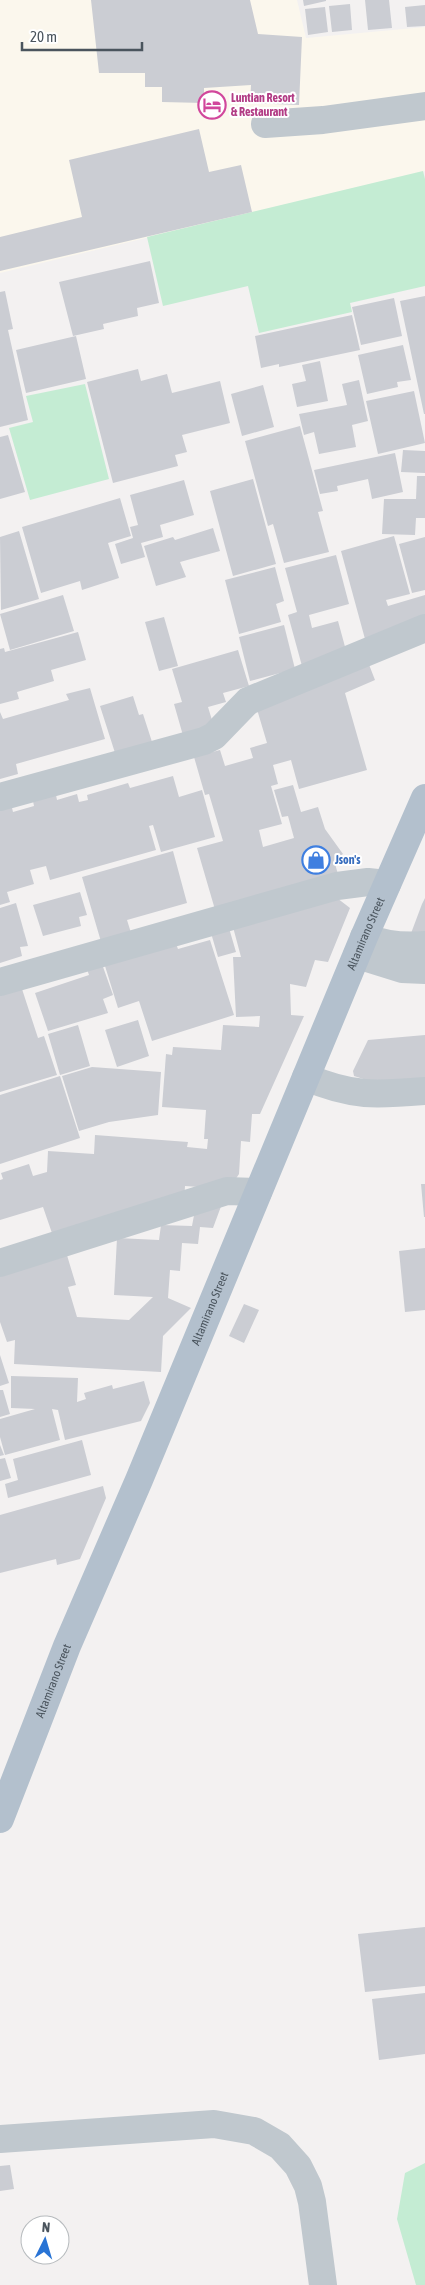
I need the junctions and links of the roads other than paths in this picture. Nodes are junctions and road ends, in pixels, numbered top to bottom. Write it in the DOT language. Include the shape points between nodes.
graph roads {
  1 [pos="425,106"];
  2 [pos="265,124"];
  3 [pos="425,628"];
  4 [pos="0,797"];
  5 [pos="425,798"];
  6 [pos="387,884"];
  7 [pos="425,945"];
  8 [pos="361,946"];
  9 [pos="425,970"];
  10 [pos="0,982"];
  11 [pos="306,1077"];
  12 [pos="425,1091"];
  13 [pos="258,1192"];
  14 [pos="0,1263"];
  15 [pos="0,1819"];
  16 [pos="0,2139"];
  17 [pos="324,2285"];
  1 -- 2 [label="street" via="323,120"];
  3 -- 4 [label="street" via="248,701 214,736 204,741"];
  5 -- 6 [label="main road, Altamirano Street"];
  6 -- 8 [label="main road, Altamirano Street"];
  6 -- 10 [label="street" via="337,886"];
  7 -- 8 [label="street" via="397,946 377,942"];
  8 -- 9 [label="street" via="402,969"];
  8 -- 11 [label="main road, Altamirano Street"];
  11 -- 12 [label="street" via="339,1090 363,1094"];
  11 -- 13 [label="main road, Altamirano Street"];
  13 -- 14 [label="street" via="227,1191"];
  13 -- 15 [label="main road, Altamirano Street" via="63,1655"];
  16 -- 17 [label="street" via="214,2124 254,2131 280,2146 305,2179 312,2202"];
}
